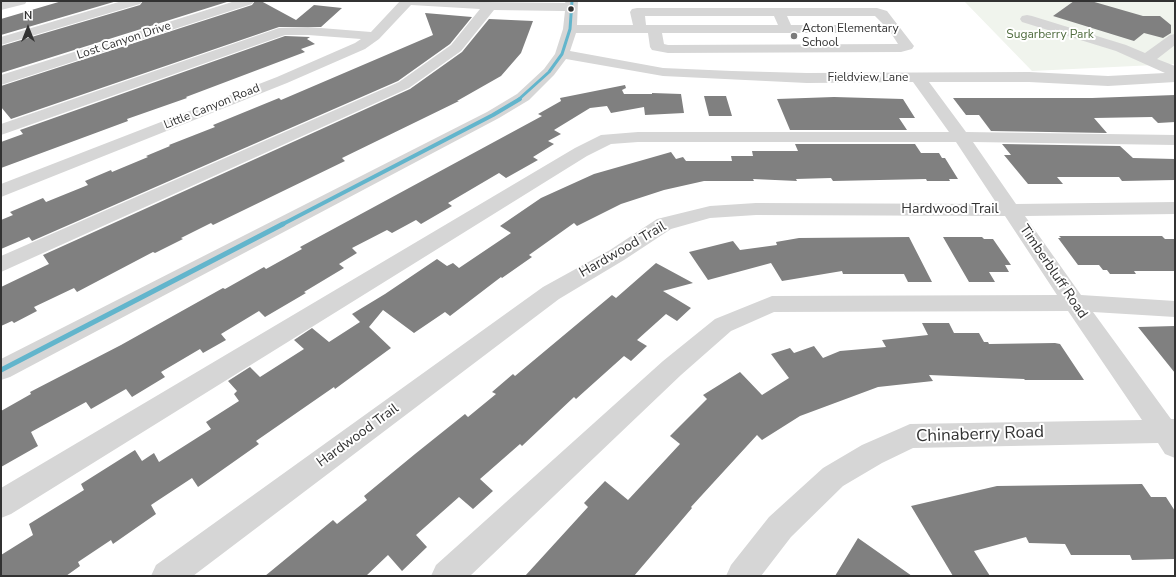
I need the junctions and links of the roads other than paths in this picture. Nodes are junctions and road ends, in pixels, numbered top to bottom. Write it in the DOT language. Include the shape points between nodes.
graph roads {
  1 [pos="21,1"];
  2 [pos="136,1"];
  3 [pos="248,1"];
  4 [pos="407,1"];
  5 [pos="572,4"];
  6 [pos="1,6"];
  7 [pos="490,6"];
  8 [pos="636,7"];
  9 [pos="780,12"];
  10 [pos="1027,19"];
  11 [pos="570,29"];
  12 [pos="647,29"];
  13 [pos="787,30"];
  14 [pos="895,30"];
  15 [pos="374,36"];
  16 [pos="1175,38"];
  17 [pos="1,40"];
  18 [pos="562,54"];
  19 [pos="1146,60"];
  20 [pos="802,64"];
  21 [pos="1175,72"];
  22 [pos="1175,77"];
  23 [pos="918,78"];
  24 [pos="1,80"];
  25 [pos="1,130"];
  26 [pos="960,137"];
  27 [pos="1175,140"];
  28 [pos="1,191"];
  29 [pos="1175,208"];
  30 [pos="1011,210"];
  31 [pos="1,265"];
  32 [pos="1074,304"];
  33 [pos="1175,309"];
  34 [pos="1,370"];
  35 [pos="1171,436"];
  36 [pos="1,504"];
  37 [pos="167,576"];
  38 [pos="447,576"];
  39 [pos="742,576"];
  1 -- 6 [label="street"];
  2 -- 17 [label="street"];
  3 -- 24 [label="street, Lost Canyon Drive"];
  4 -- 7 [label="street"];
  4 -- 15 [label="street, Little Canyon Road"];
  5 -- 7 [label="street"];
  5 -- 11 [label="street"];
  7 -- 31 [label="street" via="456,48 404,85"];
  8 -- 9 [label="street"];
  8 -- 12 [label="street"];
  9 -- 13 [label="street"];
  9 -- 14 [label="street" via="877,12 882,14"];
  10 -- 19 [label="street" via="1121,48"];
  11 -- 12 [label="street"];
  11 -- 18 [label="street"];
  12 -- 13 [label="street"];
  12 -- 20 [label="street" via="657,47"];
  13 -- 14 [label="street"];
  13 -- 20 [label="street"];
  14 -- 20 [label="street" via="907,46"];
  15 -- 25 [label="street" via="284,31"];
  15 -- 28 [label="street, Little Canyon Road" via="360,46 333,58"];
  16 -- 19 [label="street"];
  18 -- 20 [label="street, Fieldview Lane" via="663,72 732,76"];
  18 -- 34 [label="street" via="549,72 523,97 493,115"];
  19 -- 21 [label="street"];
  20 -- 23 [label="street, Fieldview Lane"];
  22 -- 23 [label="street, Fieldview Lane" via="1108,81 1029,77"];
  23 -- 26 [label="street, Timberbluff Road"];
  26 -- 27 [label="street"];
  26 -- 30 [label="street, Timberbluff Road"];
  26 -- 36 [label="street" via="607,138"];
  29 -- 30 [label="street, Hardwood Trail"];
  30 -- 32 [label="street, Timberbluff Road"];
  30 -- 37 [label="street, Hardwood Trail" via="756,209 710,212 664,224 551,293"];
  32 -- 33 [label="street"];
  32 -- 35 [label="street, Timberbluff Road"];
  32 -- 38 [label="street" via="772,304 723,325 672,368"];
  35 -- 39 [label="street, Chinaberry Road" via="910,436 833,477 780,527"];
}
